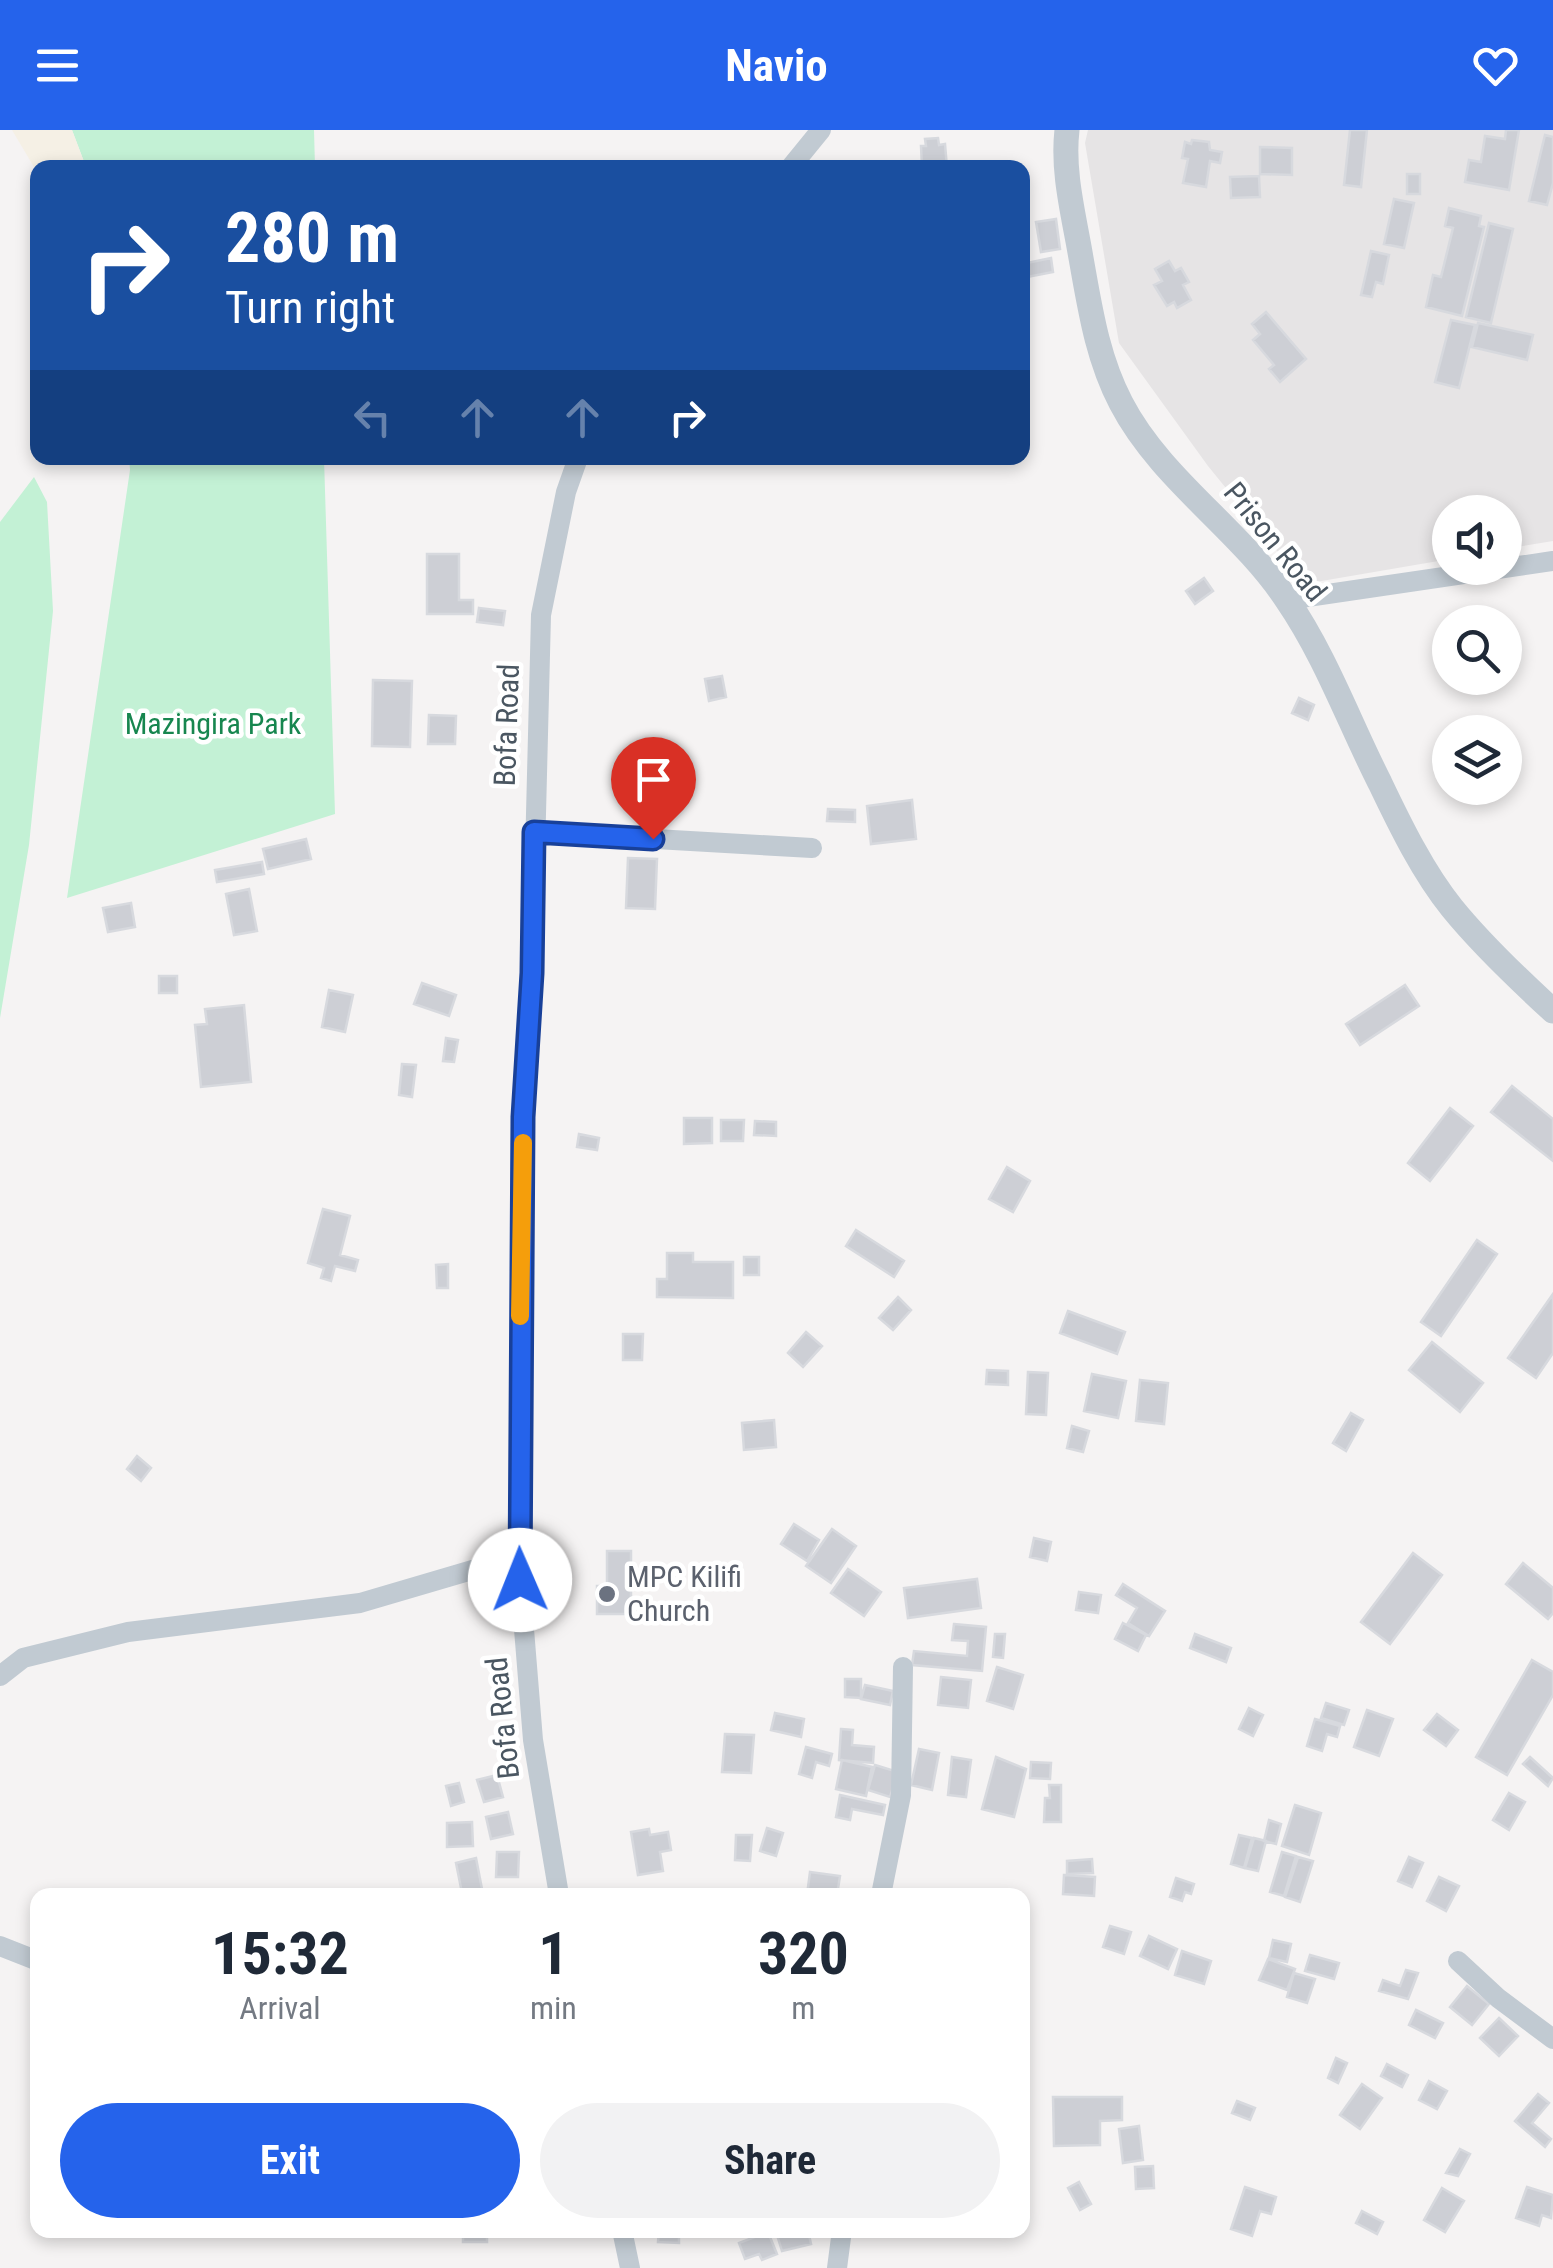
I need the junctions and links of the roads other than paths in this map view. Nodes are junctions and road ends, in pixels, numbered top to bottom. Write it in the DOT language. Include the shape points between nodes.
graph roads {
  1 [pos="821,130"];
  2 [pos="1067,130"];
  3 [pos="797,160"];
  4 [pos="576,465"];
  5 [pos="1553,560"];
  6 [pos="1287,600"];
  7 [pos="534,832"];
  8 [pos="812,848"];
  9 [pos="1553,1011"];
  10 [pos="520,1556"];
  11 [pos="903,1667"];
  12 [pos="0,1676"];
  13 [pos="559,1888"];
  14 [pos="882,1888"];
  15 [pos="0,1946"];
  16 [pos="30,1958"];
  17 [pos="1458,1961"];
  18 [pos="1553,2039"];
  19 [pos="624,2238"];
  20 [pos="841,2238"];
  21 [pos="630,2268"];
  22 [pos="837,2268"];
  1 -- 3 [label="street"];
  2 -- 6 [label="street, Prison Road" via="1066,164 1094,330 1122,405 1145,440"];
  4 -- 7 [label="street, Bofa Road" via="540,615"];
  5 -- 6 [label="street"];
  6 -- 9 [label="street, Prison Road" via="1451,907"];
  7 -- 8 [label="street"];
  7 -- 10 [label="street, Bofa Road" via="523,1117"];
  10 -- 12 [label="street" via="360,1603 128,1632 23,1658"];
  10 -- 13 [label="street, Bofa Road" via="533,1740"];
  11 -- 14 [label="street" via="902,1794"];
  15 -- 16 [label="street"];
  17 -- 18 [label="street"];
  19 -- 21 [label="street"];
  20 -- 22 [label="street"];
}
